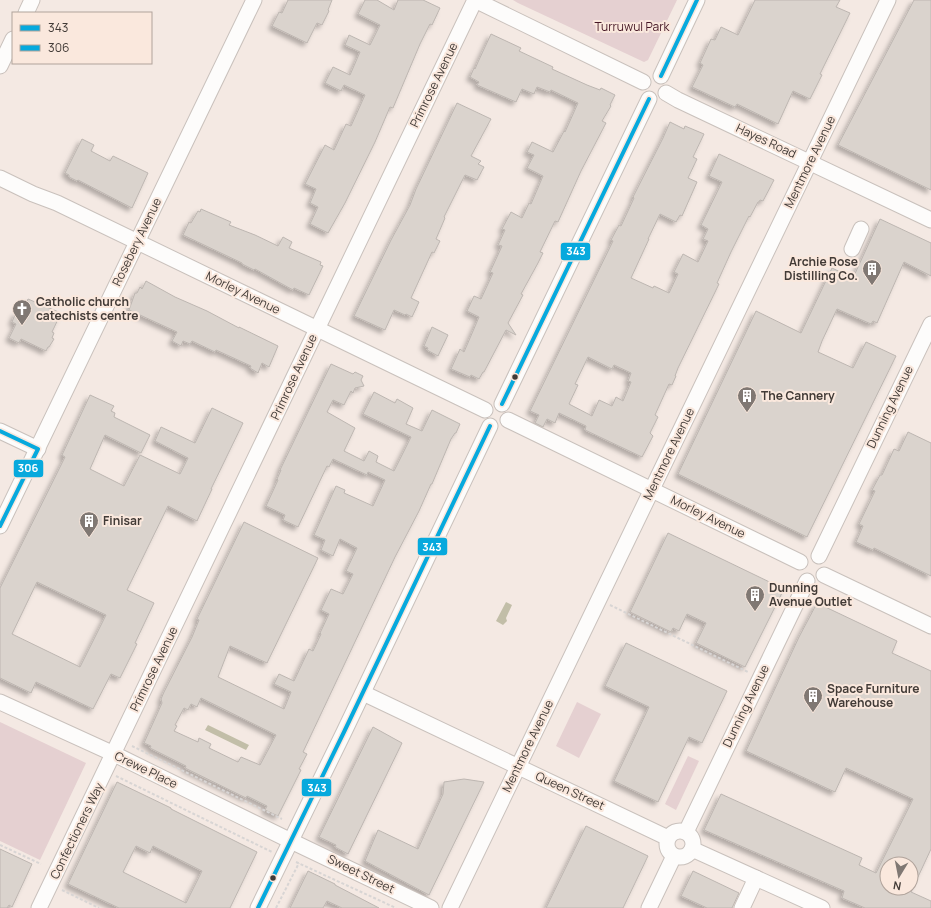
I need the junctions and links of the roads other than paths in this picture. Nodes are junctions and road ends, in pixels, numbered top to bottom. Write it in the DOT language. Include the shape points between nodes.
graph roads {
  1 [pos="32,0"];
  2 [pos="254,0"];
  3 [pos="475,0"];
  4 [pos="698,0"];
  5 [pos="888,0"];
  6 [pos="26,12"];
  7 [pos="12,41"];
  8 [pos="0,66"];
  9 [pos="661,76"];
  10 [pos="644,82"];
  11 [pos="666,93"];
  12 [pos="649,99"];
  13 [pos="810,162"];
  14 [pos="0,178"];
  15 [pos="931,220"];
  16 [pos="861,229"];
  17 [pos="137,242"];
  18 [pos="852,249"];
  19 [pos="931,324"];
  20 [pos="317,329"];
  21 [pos="502,404"];
  22 [pos="485,410"];
  23 [pos="508,420"];
  24 [pos="490,426"];
  25 [pos="0,431"];
  26 [pos="38,449"];
  27 [pos="651,490"];
  28 [pos="0,526"];
  29 [pos="819,556"];
  30 [pos="800,562"];
  31 [pos="824,575"];
  32 [pos="807,581"];
  33 [pos="931,626"];
  34 [pos="363,693"];
  35 [pos="0,702"];
  36 [pos="114,754"];
  37 [pos="518,767"];
  38 [pos="686,832"];
  39 [pos="668,838"];
  40 [pos="291,841"];
  41 [pos="692,849"];
  42 [pos="674,856"];
  43 [pos="756,878"];
  44 [pos="39,908"];
  45 [pos="258,908"];
  46 [pos="431,908"];
  47 [pos="450,908"];
  48 [pos="648,908"];
  49 [pos="742,908"];
  50 [pos="822,908"];
  1 -- 6 [label="street"];
  2 -- 17 [label="street, Rosebery Avenue"];
  3 -- 10 [label="street"];
  3 -- 20 [label="street, Primrose Avenue"];
  4 -- 9 [label="street"];
  5 -- 13 [label="street, Mentmore Avenue"];
  7 -- 8 [label="street"];
  9 -- 10 [label="street" via="651,75"];
  9 -- 11 [label="street" via="667,83"];
  10 -- 12 [label="street" via="643,93"];
  11 -- 12 [label="street" via="657,100"];
  11 -- 13 [label="street, Hayes Road"];
  12 -- 21 [label="street"];
  13 -- 15 [label="street, Hayes Road"];
  13 -- 27 [label="street, Mentmore Avenue"];
  14 -- 17 [label="street, Morley Avenue"];
  16 -- 18 [label="street"];
  17 -- 20 [label="street, Morley Avenue"];
  17 -- 26 [label="street, Rosebery Avenue"];
  19 -- 29 [label="street, Dunning Avenue"];
  20 -- 22 [label="street, Morley Avenue"];
  20 -- 36 [label="street, Primrose Avenue"];
  21 -- 22 [label="street" via="490,404"];
  21 -- 23 [label="street" via="508,411"];
  22 -- 24 [label="street" via="484,419"];
  23 -- 24 [label="street" via="498,428"];
  23 -- 27 [label="street, Morley Avenue"];
  24 -- 34 [label="street"];
  25 -- 26 [label="street"];
  26 -- 28 [label="street, Rosebery Avenue"];
  27 -- 30 [label="street, Morley Avenue"];
  27 -- 37 [label="street, Mentmore Avenue"];
  29 -- 30 [label="street" via="808,555"];
  29 -- 31 [label="street" via="825,564"];
  30 -- 32 [label="street" via="799,571"];
  31 -- 32 [label="street" via="817,581"];
  31 -- 33 [label="street"];
  32 -- 38 [label="street, Dunning Avenue"];
  34 -- 37 [label="street, Queen Street"];
  34 -- 40 [label="street"];
  35 -- 36 [label="street, Crewe Place"];
  36 -- 40 [label="street, Crewe Place"];
  36 -- 44 [label="street, Confectioners Way"];
  37 -- 39 [label="street, Queen Street"];
  37 -- 47 [label="street, Mentmore Avenue"];
  38 -- 39 [label="street" via="675,831"];
  38 -- 41 [label="street" via="692,837"];
  39 -- 42 [label="street" via="668,850"];
  40 -- 45 [label="street"];
  40 -- 46 [label="street, Sweet Street"];
  41 -- 42 [label="street" via="684,856"];
  41 -- 43 [label="street"];
  42 -- 48 [label="street"];
  43 -- 49 [label="street"];
  43 -- 50 [label="street"];
}
